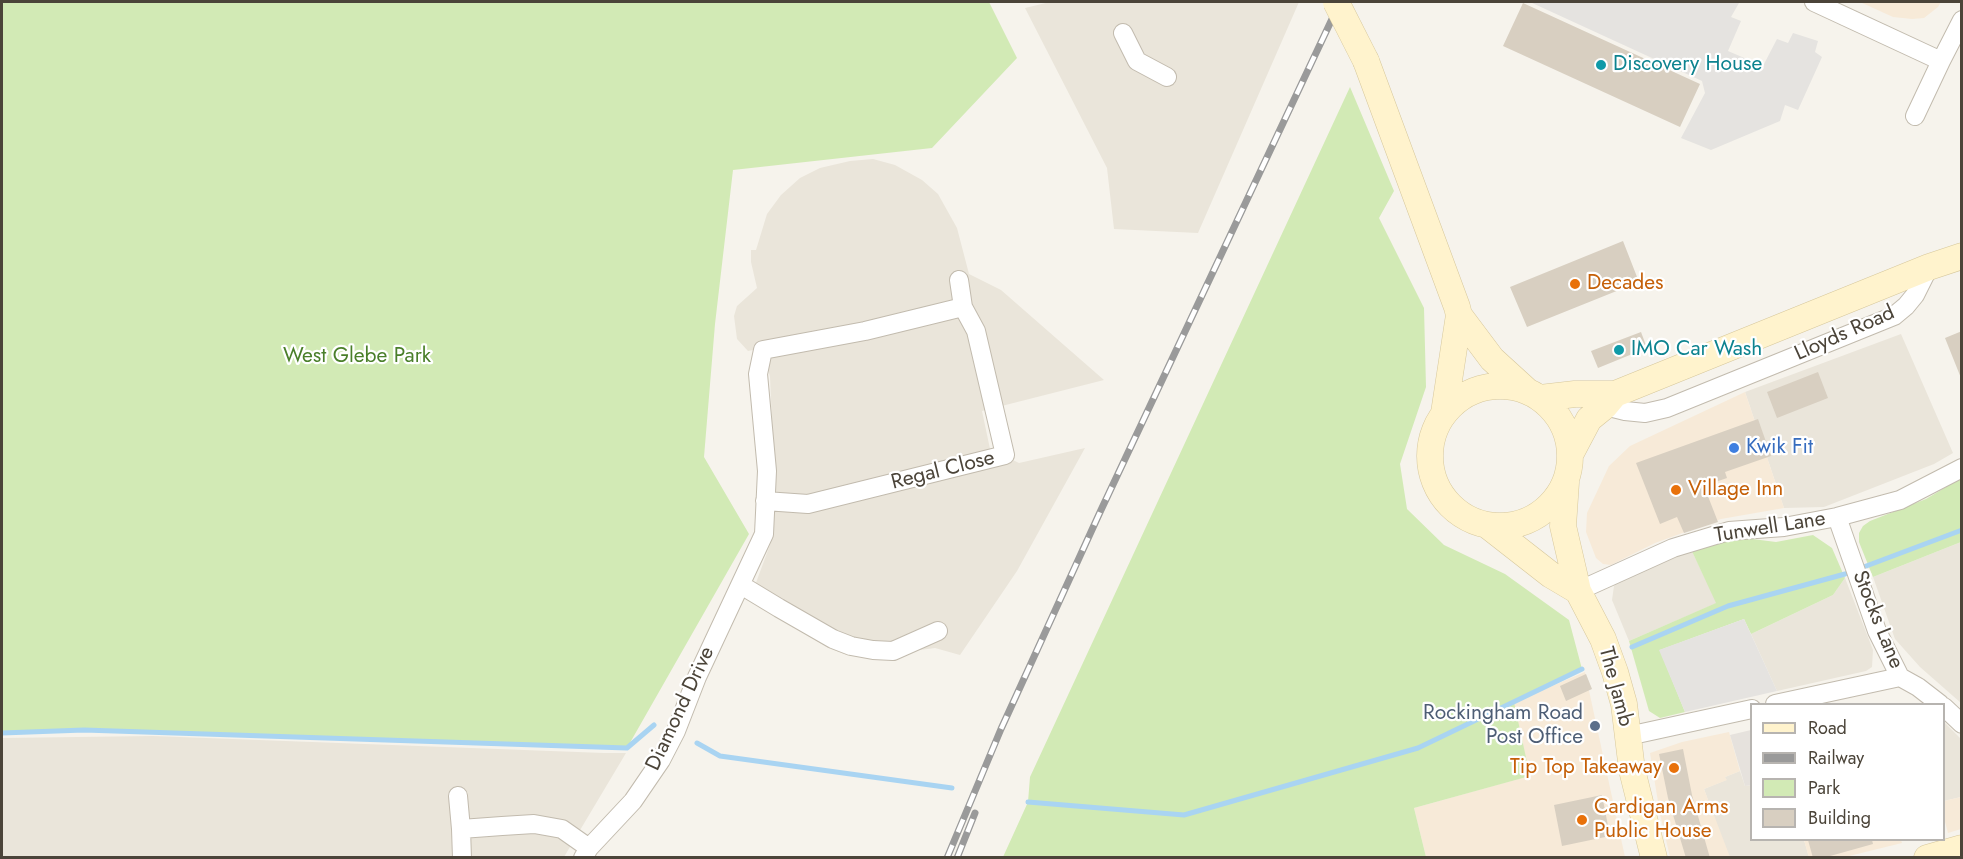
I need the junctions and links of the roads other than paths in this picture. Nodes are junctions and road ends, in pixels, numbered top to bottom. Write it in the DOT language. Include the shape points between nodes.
graph roads {
  1 [pos="1336,2"];
  2 [pos="1814,2"];
  3 [pos="1962,20"];
  4 [pos="1123,33"];
  5 [pos="1941,61"];
  6 [pos="1167,77"];
  7 [pos="1915,116"];
  8 [pos="1962,256"];
  9 [pos="959,280"];
  10 [pos="963,307"];
  11 [pos="1459,315"];
  12 [pos="1533,394"];
  13 [pos="1610,400"];
  14 [pos="1444,413"];
  15 [pos="1571,453"];
  16 [pos="1962,468"];
  17 [pos="1566,482"];
  18 [pos="765,501"];
  19 [pos="1837,517"];
  20 [pos="1487,525"];
  21 [pos="741,585"];
  22 [pos="1578,591"];
  23 [pos="938,631"];
  24 [pos="1900,676"];
  25 [pos="1784,703"];
  26 [pos="1938,703"];
  27 [pos="1750,709"];
  28 [pos="1945,709"];
  29 [pos="1962,724"];
  30 [pos="1628,736"];
  31 [pos="458,796"];
  32 [pos="460,829"];
  33 [pos="1962,848"];
  34 [pos="586,853"];
  35 [pos="462,858"];
  36 [pos="1654,858"];
  37 [pos="1928,858"];
  1 -- 11 [label="main road, bridge" via="1366,61"];
  2 -- 5 [label="street"];
  3 -- 5 [label="street"];
  4 -- 6 [label="street" via="1137,61"];
  5 -- 7 [label="street"];
  8 -- 13 [label="main road, Lloyds Road"];
  9 -- 10 [label="street, Regal Close"];
  10 -- 18 [label="street" via="763,351 758,374 767,471"];
  10 -- 18 [label="street, Regal Close" via="976,331 1005,455 808,504"];
  11 -- 12 [label="main road" via="1492,359"];
  11 -- 14 [label="main road"];
  12 -- 13 [label="main road, Lloyds Road" via="1575,394"];
  12 -- 14 [label="main road" via="1496,385 1467,394"];
  12 -- 15 [label="main road" via="1556,412 1567,431"];
  13 -- 15 [label="main road, Lloyds Road" via="1589,419"];
  14 -- 20 [label="main road" via="1433,435 1430,458 1434,482 1446,502 1465,517"];
  15 -- 17 [label="main road"];
  16 -- 19 [label="street, Tunwell Lane" via="1900,500"];
  17 -- 20 [label="main road" via="1553,502 1535,518 1512,526"];
  17 -- 22 [label="main road, The Jamb" via="1563,526"];
  18 -- 21 [label="street, Diamond Drive" via="764,534"];
  19 -- 22 [label="street, Tunwell Lane" via="1718,534 1674,548"];
  19 -- 24 [label="street, Stocks Lane" via="1877,631"];
  20 -- 22 [label="main road"];
  21 -- 23 [label="street" via="851,646 893,651"];
  21 -- 34 [label="street, Diamond Drive" via="661,760 633,801"];
  22 -- 30 [label="main road, The Jamb" via="1615,672"];
  24 -- 25 [label="street"];
  24 -- 26 [label="street, Stocks Lane"];
  27 -- 30 [label="street"];
  28 -- 29 [label="street, Stocks Lane"];
  30 -- 36 [label="main road, The Jamb" via="1632,770"];
  31 -- 32 [label="street"];
  32 -- 34 [label="street" via="534,824 562,829"];
  32 -- 35 [label="street"];
  33 -- 37 [label="main road"];
}
